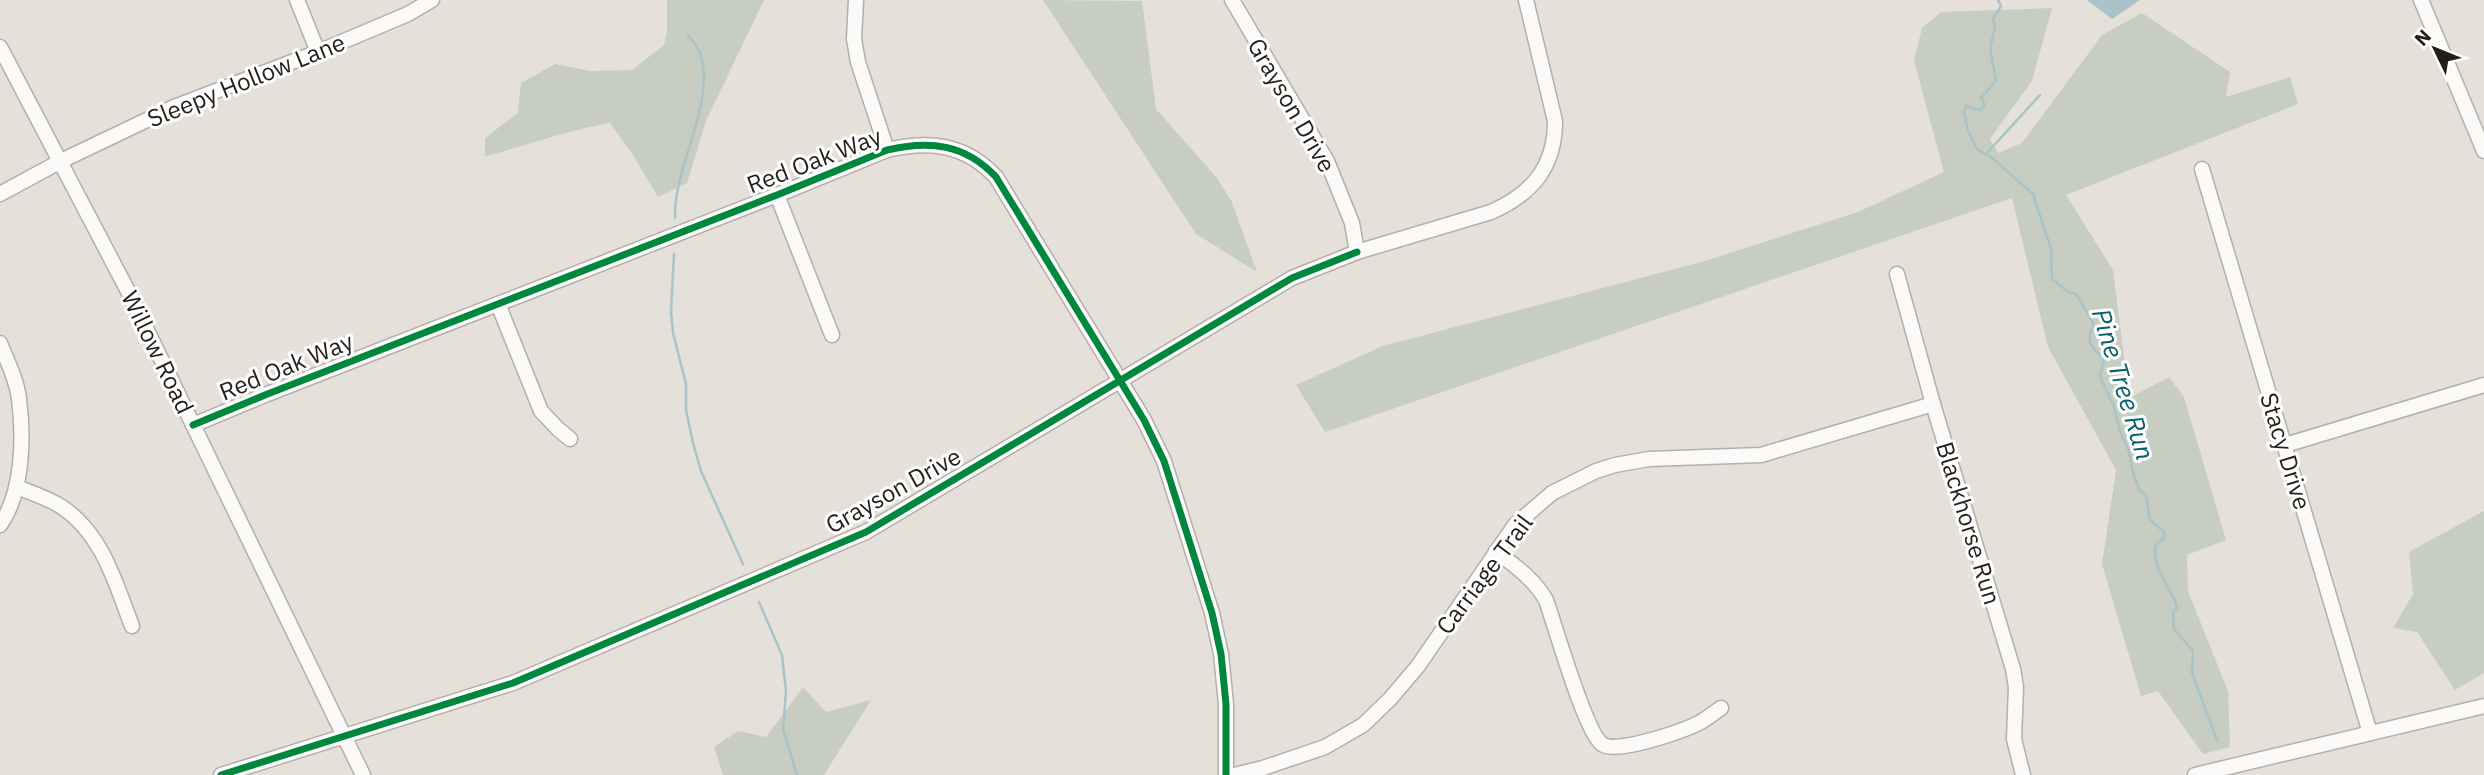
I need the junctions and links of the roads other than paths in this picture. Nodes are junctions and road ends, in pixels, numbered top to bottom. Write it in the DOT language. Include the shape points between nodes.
graph roads {
  1 [pos="297,0"];
  2 [pos="432,0"];
  3 [pos="856,0"];
  4 [pos="1232,0"];
  5 [pos="1526,0"];
  6 [pos="2421,0"];
  7 [pos="0,47"];
  8 [pos="318,51"];
  9 [pos="887,150"];
  10 [pos="2484,150"];
  11 [pos="61,161"];
  12 [pos="2202,169"];
  13 [pos="0,194"];
  14 [pos="776,195"];
  15 [pos="1357,252"];
  16 [pos="1897,274"];
  17 [pos="498,304"];
  18 [pos="832,335"];
  19 [pos="0,343"];
  20 [pos="1120,380"];
  21 [pos="2484,385"];
  22 [pos="1933,404"];
  23 [pos="193,425"];
  24 [pos="570,439"];
  25 [pos="2285,445"];
  26 [pos="17,487"];
  27 [pos="0,525"];
  28 [pos="1496,551"];
  29 [pos="132,626"];
  30 [pos="2484,706"];
  31 [pos="1721,708"];
  32 [pos="2370,733"];
  33 [pos="344,737"];
  34 [pos="221,775"];
  35 [pos="363,775"];
  36 [pos="1226,775"];
  37 [pos="1234,775"];
  38 [pos="2023,775"];
  39 [pos="2195,775"];
  1 -- 8 [label="street"];
  2 -- 8 [label="street, Sleepy Hollow Lane"];
  3 -- 9 [label="street" via="858,62"];
  4 -- 15 [label="street, Grayson Drive" via="1327,161 1352,223"];
  5 -- 15 [label="street, Grayson Drive" via="1555,121 1546,167 1510,204"];
  6 -- 10 [label="street"];
  7 -- 11 [label="street, Willow Road"];
  8 -- 11 [label="street, Sleepy Hollow Lane" via="174,107"];
  9 -- 14 [label="street, Red Oak Way"];
  9 -- 20 [label="street, Red Oak Way" via="941,145 989,169"];
  11 -- 13 [label="street, Sleepy Hollow Lane"];
  11 -- 23 [label="street, Willow Road"];
  12 -- 25 [label="street, Stacy Drive"];
  14 -- 17 [label="street, Red Oak Way"];
  14 -- 18 [label="street"];
  15 -- 20 [label="street, Grayson Drive" via="1292,278"];
  16 -- 22 [label="street, Blackhorse Run"];
  17 -- 23 [label="street, Red Oak Way"];
  17 -- 24 [label="street" via="541,411"];
  19 -- 26 [label="street" via="19,399"];
  20 -- 33 [label="street, Grayson Drive" via="866,532 513,683"];
  20 -- 36 [label="street, Red Oak Way" via="1164,461 1212,613 1226,704"];
  21 -- 25 [label="street"];
  22 -- 28 [label="street, Carriage Trail" via="1760,455 1649,459 1596,471 1539,502"];
  22 -- 38 [label="street, Blackhorse Run" via="2013,669 2017,687 2014,739"];
  23 -- 33 [label="street, Willow Road"];
  25 -- 32 [label="street, Stacy Drive"];
  26 -- 27 [label="street"];
  26 -- 29 [label="street" via="63,507 88,530 105,555"];
  28 -- 31 [label="street" via="1538,586 1546,600 1585,715 1602,745 1615,748 1675,733"];
  28 -- 37 [label="street, Carriage Trail" via="1418,666 1363,725 1325,747"];
  30 -- 32 [label="street"];
  32 -- 39 [label="street"];
  33 -- 34 [label="street, Grayson Drive"];
  33 -- 35 [label="street, Willow Road"];
}
